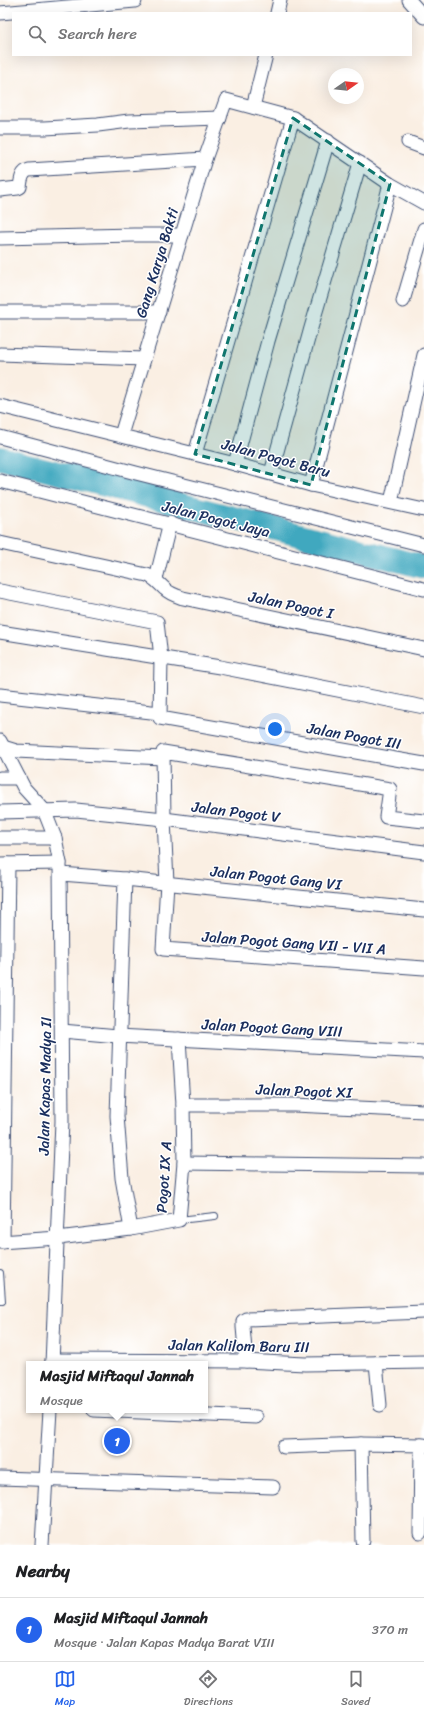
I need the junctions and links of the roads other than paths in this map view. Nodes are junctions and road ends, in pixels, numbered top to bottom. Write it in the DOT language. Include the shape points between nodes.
graph roads {
  1 [pos="280,0"];
  2 [pos="409,0"];
  3 [pos="135,1"];
  4 [pos="277,12"];
  5 [pos="0,13"];
  6 [pos="424,18"];
  7 [pos="266,56"];
  8 [pos="253,107"];
  9 [pos="220,118"];
  10 [pos="293,118"];
  11 [pos="0,128"];
  12 [pos="328,141"];
  13 [pos="408,142"];
  14 [pos="424,148"];
  15 [pos="205,160"];
  16 [pos="360,163"];
  17 [pos="390,184"];
  18 [pos="0,190"];
  19 [pos="424,203"];
  20 [pos="424,229"];
  21 [pos="182,236"];
  22 [pos="0,238"];
  23 [pos="403,301"];
  24 [pos="0,312"];
  25 [pos="159,312"];
  26 [pos="0,354"];
  27 [pos="424,356"];
  28 [pos="144,359"];
  29 [pos="0,406"];
  30 [pos="121,436"];
  31 [pos="0,437"];
  32 [pos="195,454"];
  33 [pos="235,464"];
  34 [pos="271,474"];
  35 [pos="0,481"];
  36 [pos="311,485"];
  37 [pos="390,502"];
  38 [pos="424,510"];
  39 [pos="170,523"];
  40 [pos="0,543"];
  41 [pos="424,545"];
  42 [pos="156,579"];
  43 [pos="424,589"];
  44 [pos="0,591"];
  45 [pos="0,632"];
  46 [pos="424,649"];
  47 [pos="160,658"];
  48 [pos="0,695"];
  49 [pos="424,707"];
  50 [pos="160,715"];
  51 [pos="2,750"];
  52 [pos="163,758"];
  53 [pos="424,764"];
  54 [pos="0,778"];
  55 [pos="18,778"];
  56 [pos="44,810"];
  57 [pos="0,812"];
  58 [pos="164,819"];
  59 [pos="424,821"];
  60 [pos="0,838"];
  61 [pos="48,838"];
  62 [pos="424,852"];
  63 [pos="4,864"];
  64 [pos="61,869"];
  65 [pos="125,879"];
  66 [pos="167,883"];
  67 [pos="424,910"];
  68 [pos="424,968"];
  69 [pos="62,1030"];
  70 [pos="118,1036"];
  71 [pos="179,1040"];
  72 [pos="424,1052"];
  73 [pos="183,1105"];
  74 [pos="424,1112"];
  75 [pos="184,1163"];
  76 [pos="424,1166"];
  77 [pos="215,1216"];
  78 [pos="179,1220"];
  79 [pos="131,1229"];
  80 [pos="58,1238"];
  81 [pos="2,1242"];
  82 [pos="0,1273"];
  83 [pos="0,1301"];
  84 [pos="424,1312"];
  85 [pos="52,1361"];
  86 [pos="208,1361"];
  87 [pos="246,1361"];
  88 [pos="424,1362"];
  89 [pos="376,1363"];
  90 [pos="380,1405"];
  91 [pos="50,1413"];
  92 [pos="163,1413"];
  93 [pos="256,1417"];
  94 [pos="361,1444"];
  95 [pos="422,1445"];
  96 [pos="284,1447"];
  97 [pos="0,1478"];
  98 [pos="46,1479"];
  99 [pos="273,1487"];
  100 [pos="420,1533"];
  101 [pos="363,1541"];
  102 [pos="42,1545"];
  1 -- 4 [label="street"];
  2 -- 6 [label="street"];
  3 -- 5 [label="street"];
  7 -- 8 [label="street"];
  8 -- 9 [label="street, Gang Karya Bakti" via="226,100"];
  8 -- 10 [label="street"];
  9 -- 11 [label="street" via="136,120 45,128"];
  9 -- 15 [label="street, Gang Karya Bakti"];
  10 -- 12 [label="street"];
  10 -- 32 [label="street"];
  12 -- 16 [label="street"];
  12 -- 33 [label="street" via="268,341"];
  13 -- 14 [label="street"];
  15 -- 18 [label="street" via="29,170 22,176 20,187 14,190"];
  15 -- 21 [label="street, Gang Karya Bakti"];
  16 -- 17 [label="street"];
  16 -- 34 [label="street"];
  17 -- 19 [label="street"];
  17 -- 36 [label="street"];
  20 -- 23 [label="street"];
  21 -- 22 [label="street"];
  21 -- 25 [label="street, Gang Karya Bakti"];
  24 -- 25 [label="street"];
  25 -- 28 [label="street, Gang Karya Bakti"];
  26 -- 28 [label="street"];
  27 -- 37 [label="street"];
  28 -- 30 [label="street, Gang Karya Bakti"];
  29 -- 30 [label="street, Jalan Pogot Baru"];
  30 -- 32 [label="street, Jalan Pogot Baru"];
  31 -- 41 [label="street" via="136,474"];
  32 -- 33 [label="street, Jalan Pogot Baru"];
  33 -- 34 [label="street, Jalan Pogot Baru"];
  34 -- 36 [label="street, Jalan Pogot Baru"];
  35 -- 39 [label="street, Jalan Pogot Jaya"];
  36 -- 37 [label="street, Jalan Pogot Baru"];
  37 -- 38 [label="street, Jalan Pogot Baru"];
  39 -- 42 [label="street"];
  39 -- 43 [label="street, Jalan Pogot Jaya"];
  40 -- 42 [label="street"];
  42 -- 46 [label="street, Jalan Pogot I" via="165,589 183,598"];
  44 -- 47 [label="street" via="157,622"];
  45 -- 47 [label="street"];
  47 -- 49 [label="street" via="220,667"];
  47 -- 50 [label="street"];
  48 -- 50 [label="street, Jalan Pogot III"];
  50 -- 53 [label="street, Jalan Pogot III"];
  51 -- 52 [label="street"];
  51 -- 55 [label="street"];
  52 -- 58 [label="street"];
  52 -- 59 [label="street" via="163,752 390,789 386,817"];
  54 -- 55 [label="street"];
  55 -- 56 [label="street"];
  56 -- 57 [label="street, Jalan Pogot V"];
  56 -- 58 [label="street, Jalan Pogot V" via="76,810"];
  56 -- 61 [label="street, Jalan Kapas Madya II"];
  58 -- 62 [label="street, Jalan Pogot V"];
  58 -- 66 [label="street"];
  60 -- 61 [label="street"];
  61 -- 64 [label="street, Jalan Kapas Madya II"];
  63 -- 64 [label="street, Jalan Pogot Gang VI"];
  63 -- 81 [label="street"];
  64 -- 65 [label="street, Jalan Pogot Gang VI"];
  64 -- 69 [label="street, Jalan Kapas Madya II"];
  65 -- 66 [label="street, Jalan Pogot Gang VI"];
  65 -- 70 [label="street"];
  66 -- 67 [label="street, Jalan Pogot Gang VI"];
  66 -- 68 [label="street, Jalan Pogot Gang VII - VII A" via="162,947 165,949"];
  69 -- 70 [label="street, Jalan Pogot Gang VIII"];
  69 -- 80 [label="street, Jalan Kapas Madya II"];
  70 -- 71 [label="street, Jalan Pogot Gang VIII"];
  70 -- 79 [label="street" via="117,1116 122,1178"];
  71 -- 72 [label="street, Jalan Pogot Gang VIII"];
  71 -- 73 [label="street, Pogot IX A"];
  73 -- 74 [label="street, Jalan Pogot XI" via="294,1106"];
  73 -- 75 [label="street, Pogot IX A"];
  75 -- 76 [label="street"];
  75 -- 78 [label="street, Pogot IX A"];
  77 -- 78 [label="lane"];
  78 -- 79 [label="street, Pogot IX A"];
  79 -- 80 [label="street, Pogot IX A"];
  80 -- 81 [label="street, Pogot IX A"];
  80 -- 85 [label="street, Jalan Kapas Madya II"];
  82 -- 83 [label="lane"];
  84 -- 87 [label="street" via="246,1319 243,1321"];
  86 -- 87 [label="street, Jalan Kalilom Baru III"];
  87 -- 89 [label="street, Jalan Kalilom Baru III" via="305,1364"];
  88 -- 89 [label="street, Jalan Kalilom Baru III"];
  89 -- 90 [label="street"];
  91 -- 98 [label="street"];
  92 -- 93 [label="street"];
  94 -- 95 [label="street"];
  94 -- 96 [label="street"];
  94 -- 101 [label="street"];
  95 -- 100 [label="street"];
  97 -- 98 [label="street"];
  98 -- 99 [label="street"];
  98 -- 102 [label="street"];
}
